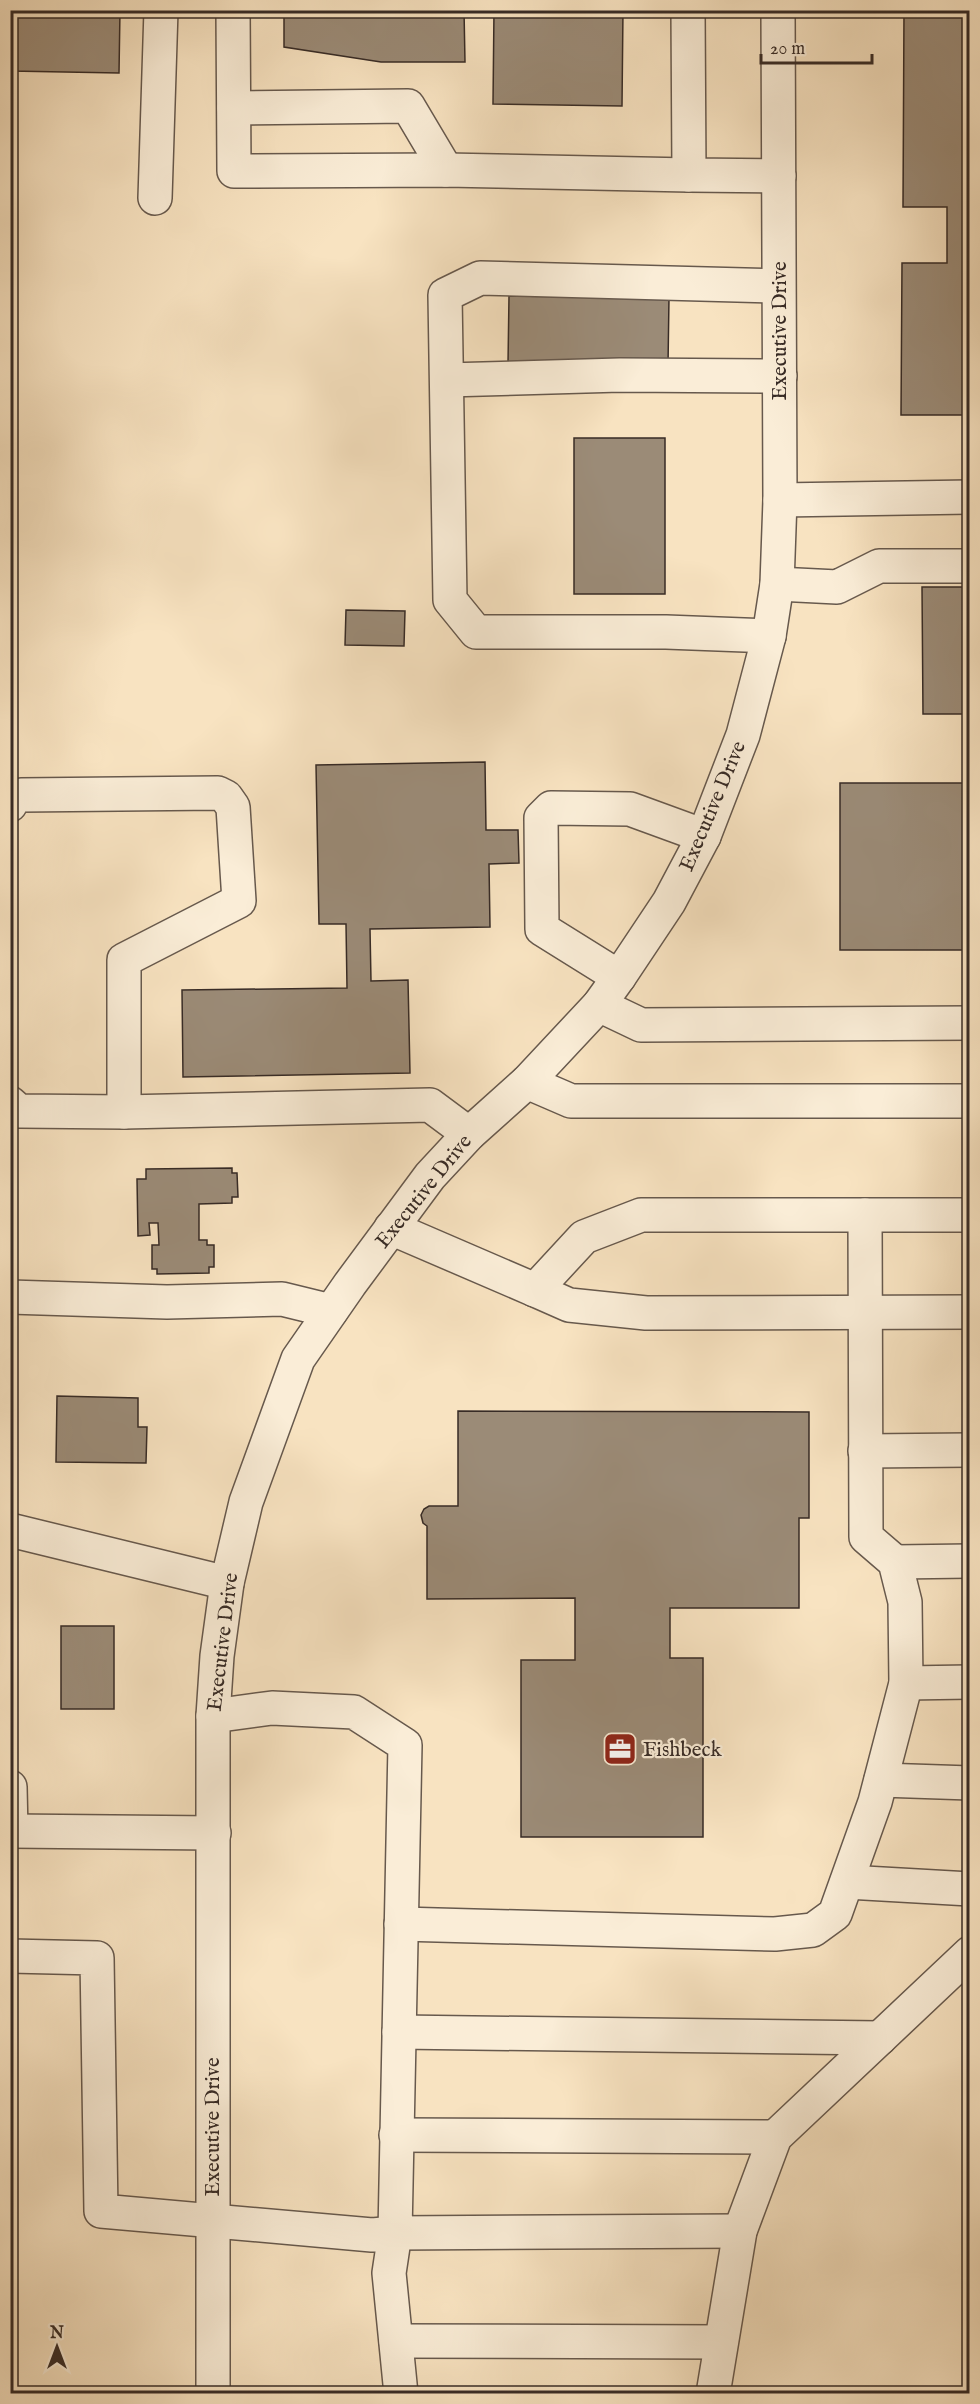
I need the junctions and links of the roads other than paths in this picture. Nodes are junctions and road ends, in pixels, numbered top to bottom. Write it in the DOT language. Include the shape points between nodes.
graph roads {
  1 [pos="161,10"];
  2 [pos="233,10"];
  3 [pos="688,10"];
  4 [pos="778,10"];
  5 [pos="234,108"];
  6 [pos="446,170"];
  7 [pos="689,175"];
  8 [pos="779,176"];
  9 [pos="155,198"];
  10 [pos="778,286"];
  11 [pos="780,376"];
  12 [pos="447,380"];
  13 [pos="969,497"];
  14 [pos="780,500"];
  15 [pos="969,566"];
  16 [pos="777,584"];
  17 [pos="769,636"];
  18 [pos="10,805"];
  19 [pos="704,836"];
  20 [pos="619,977"];
  21 [pos="599,1005"];
  22 [pos="969,1023"];
  23 [pos="527,1082"];
  24 [pos="969,1101"];
  25 [pos="10,1103"];
  26 [pos="124,1112"];
  27 [pos="469,1134"];
  28 [pos="865,1215"];
  29 [pos="969,1215"];
  30 [pos="391,1228"];
  31 [pos="535,1290"];
  32 [pos="10,1298"];
  33 [pos="331,1311"];
  34 [pos="969,1312"];
  35 [pos="864,1313"];
  36 [pos="969,1449"];
  37 [pos="865,1451"];
  38 [pos="10,1530"];
  39 [pos="969,1561"];
  40 [pos="895,1562"];
  41 [pos="227,1583"];
  42 [pos="969,1682"];
  43 [pos="906,1683"];
  44 [pos="213,1716"];
  45 [pos="881,1780"];
  46 [pos="969,1783"];
  47 [pos="10,1787"];
  48 [pos="11,1831"];
  49 [pos="214,1833"];
  50 [pos="847,1882"];
  51 [pos="969,1889"];
  52 [pos="401,1924"];
  53 [pos="969,1953"];
  54 [pos="10,1956"];
  55 [pos="399,2032"];
  56 [pos="880,2038"];
  57 [pos="396,2135"];
  58 [pos="775,2137"];
  59 [pos="211,2222"];
  60 [pos="740,2231"];
  61 [pos="394,2232"];
  62 [pos="396,2341"];
  63 [pos="722,2342"];
  64 [pos="213,2394"];
  65 [pos="401,2394"];
  66 [pos="713,2394"];
  1 -- 9 [label="street"];
  2 -- 5 [label="street"];
  3 -- 7 [label="street"];
  4 -- 8 [label="street, Executive Drive"];
  5 -- 6 [label="street" via="408,106"];
  5 -- 6 [label="street" via="234,171"];
  6 -- 7 [label="street"];
  7 -- 8 [label="street"];
  8 -- 10 [label="street, Executive Drive"];
  10 -- 11 [label="street, Executive Drive"];
  10 -- 12 [label="street" via="480,278 445,295"];
  11 -- 12 [label="street"];
  11 -- 14 [label="street, Executive Drive"];
  12 -- 17 [label="street" via="450,600 476,632"];
  13 -- 14 [label="street"];
  14 -- 16 [label="street, Executive Drive"];
  15 -- 16 [label="street" via="879,566 837,587"];
  16 -- 17 [label="street, Executive Drive"];
  17 -- 19 [label="street, Executive Drive" via="743,735"];
  18 -- 26 [label="street" via="21,795 218,793 233,807 238,901 124,960"];
  19 -- 20 [label="street, Executive Drive" via="669,902"];
  19 -- 20 [label="street" via="630,808 551,808 541,818 542,929"];
  20 -- 21 [label="street, Executive Drive"];
  21 -- 22 [label="street" via="641,1025"];
  21 -- 23 [label="street, Executive Drive"];
  23 -- 24 [label="street" via="571,1101"];
  23 -- 27 [label="street, Executive Drive"];
  25 -- 26 [label="street" via="19,1111"];
  26 -- 27 [label="street" via="430,1105"];
  27 -- 30 [label="street, Executive Drive" via="430,1176"];
  28 -- 29 [label="street"];
  28 -- 31 [label="street" via="641,1215 584,1237"];
  28 -- 35 [label="street"];
  30 -- 31 [label="street"];
  30 -- 33 [label="street, Executive Drive"];
  31 -- 35 [label="street" via="569,1305 645,1313"];
  32 -- 33 [label="street" via="167,1302 282,1299"];
  33 -- 41 [label="street, Executive Drive" via="298,1359 246,1502"];
  34 -- 35 [label="street"];
  35 -- 37 [label="street"];
  36 -- 37 [label="street"];
  37 -- 40 [label="street" via="866,1537"];
  38 -- 41 [label="street"];
  39 -- 40 [label="street"];
  40 -- 43 [label="street" via="905,1602"];
  41 -- 44 [label="street, Executive Drive"];
  42 -- 43 [label="street"];
  43 -- 45 [label="street"];
  44 -- 49 [label="street, Executive Drive"];
  44 -- 52 [label="street" via="272,1708 354,1713 405,1744"];
  45 -- 46 [label="street"];
  45 -- 50 [label="street"];
  47 -- 48 [label="street"];
  48 -- 49 [label="street"];
  49 -- 59 [label="street, Executive Drive"];
  50 -- 51 [label="street"];
  50 -- 52 [label="street" via="835,1914 813,1930 775,1934"];
  52 -- 55 [label="street"];
  53 -- 56 [label="street"];
  54 -- 59 [label="street" via="97,1958 101,2211"];
  55 -- 56 [label="street"];
  55 -- 57 [label="street"];
  56 -- 58 [label="street"];
  57 -- 58 [label="street"];
  57 -- 61 [label="street"];
  58 -- 60 [label="street"];
  59 -- 61 [label="street" via="372,2235"];
  59 -- 64 [label="street, Executive Drive"];
  60 -- 61 [label="street"];
  60 -- 63 [label="street"];
  61 -- 62 [label="street" via="389,2273"];
  62 -- 63 [label="street"];
  62 -- 65 [label="street"];
  63 -- 66 [label="street"];
}
